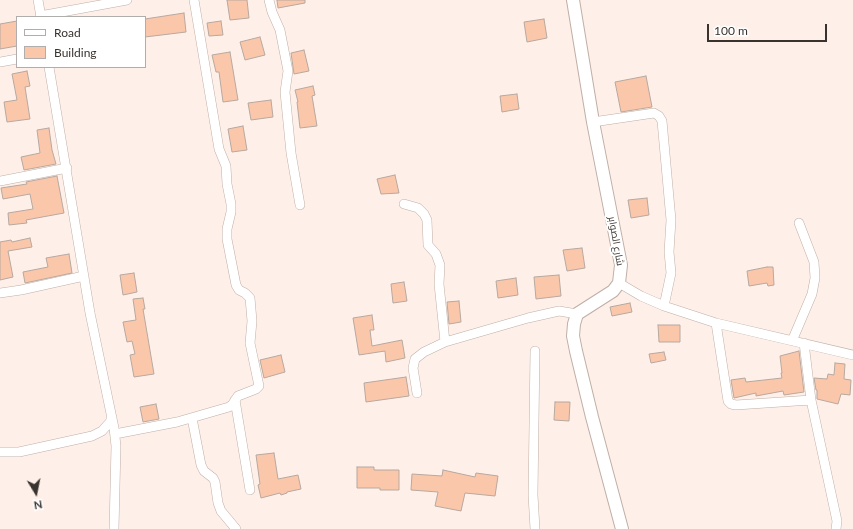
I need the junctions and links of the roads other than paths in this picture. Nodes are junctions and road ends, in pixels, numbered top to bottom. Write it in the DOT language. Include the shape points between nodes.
graph roads {
  1 [pos="38,0"];
  2 [pos="127,0"];
  3 [pos="194,0"];
  4 [pos="269,0"];
  5 [pos="573,0"];
  6 [pos="41,16"];
  7 [pos="16,59"];
  8 [pos="0,62"];
  9 [pos="49,68"];
  10 [pos="593,122"];
  11 [pos="67,168"];
  12 [pos="0,181"];
  13 [pos="404,204"];
  14 [pos="300,205"];
  15 [pos="799,223"];
  16 [pos="84,276"];
  17 [pos="619,283"];
  18 [pos="0,293"];
  19 [pos="664,306"];
  20 [pos="577,314"];
  21 [pos="716,323"];
  22 [pos="792,341"];
  23 [pos="445,342"];
  24 [pos="804,343"];
  25 [pos="536,351"];
  26 [pos="853,356"];
  27 [pos="417,393"];
  28 [pos="235,400"];
  29 [pos="811,400"];
  30 [pos="112,417"];
  31 [pos="192,418"];
  32 [pos="115,434"];
  33 [pos="0,452"];
  34 [pos="250,490"];
  35 [pos="114,529"];
  36 [pos="236,529"];
  37 [pos="535,529"];
  38 [pos="622,529"];
  39 [pos="836,529"];
  1 -- 6 [label="street"];
  2 -- 6 [label="street"];
  3 -- 28 [label="street" via="219,149 226,166 226,184 231,204 227,239 236,285 250,298 250,343 259,384 256,389 238,396"];
  4 -- 14 [label="street" via="280,30 288,71 285,92 291,153"];
  5 -- 10 [label="street, شارع الصوابر"];
  7 -- 8 [label="street"];
  9 -- 11 [label="street"];
  10 -- 17 [label="street, شارع الصوابر" via="621,266"];
  10 -- 19 [label="street" via="654,113 662,121 671,220 671,273"];
  11 -- 12 [label="street"];
  11 -- 16 [label="street"];
  13 -- 23 [label="street" via="418,208 427,220 428,245 436,254 440,265 439,284"];
  15 -- 22 [label="street" via="814,262 815,278 812,294"];
  16 -- 18 [label="street"];
  16 -- 30 [label="street"];
  17 -- 19 [label="street"];
  17 -- 20 [label="street" via="607,296"];
  19 -- 21 [label="street"];
  20 -- 23 [label="street" via="559,311"];
  20 -- 38 [label="street" via="573,336 576,351"];
  21 -- 22 [label="street"];
  21 -- 29 [label="street" via="728,401 731,404"];
  22 -- 24 [label="street"];
  23 -- 27 [label="street" via="415,359"];
  24 -- 26 [label="street"];
  24 -- 29 [label="street"];
  25 -- 37 [label="street" via="533,495"];
  28 -- 31 [label="street" via="229,407"];
  28 -- 34 [label="street"];
  29 -- 39 [label="street" via="837,521"];
  30 -- 32 [label="street"];
  30 -- 33 [label="street" via="102,431 92,436 19,452"];
  31 -- 32 [label="street"];
  31 -- 36 [label="street" via="201,465 213,478 218,503"];
  32 -- 35 [label="street"];
}
